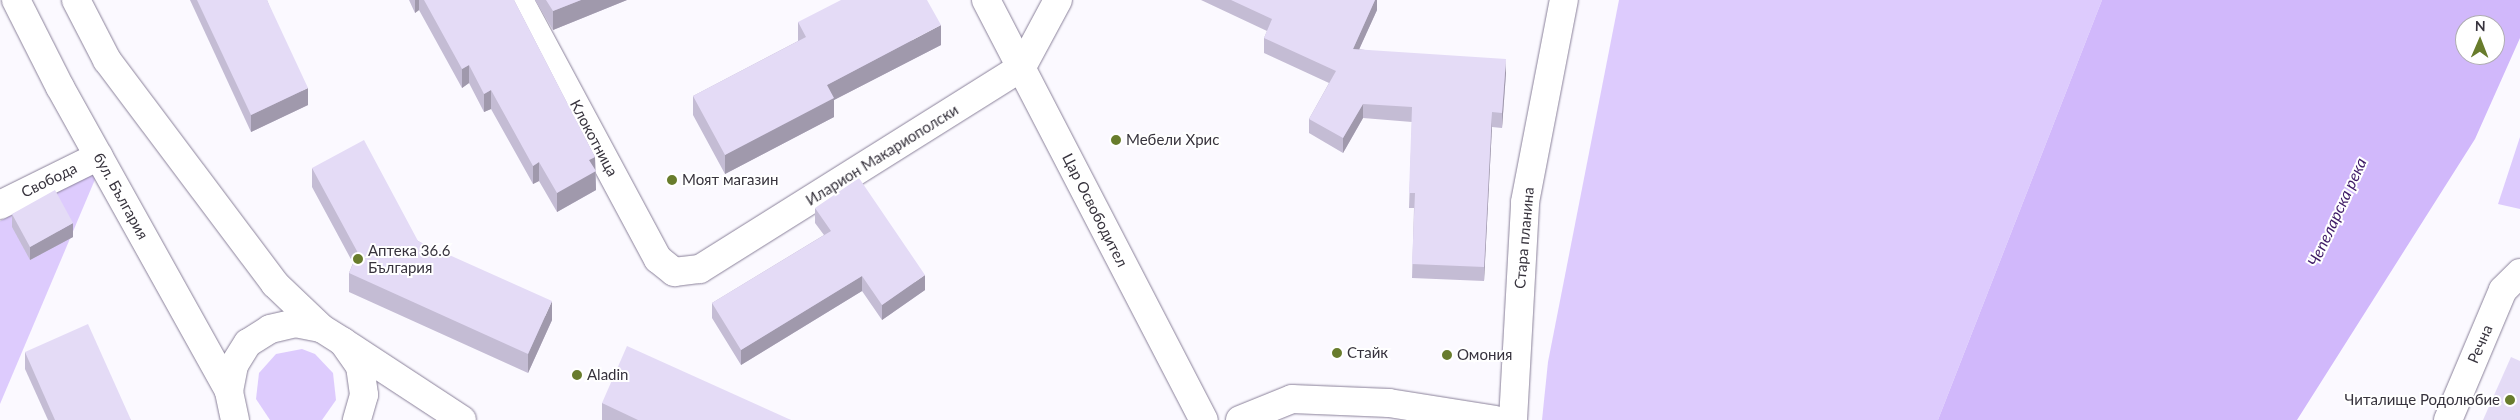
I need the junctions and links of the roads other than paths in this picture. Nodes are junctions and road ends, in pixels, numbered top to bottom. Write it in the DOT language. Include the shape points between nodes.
graph roads {
  1 [pos="16,0"];
  2 [pos="76,0"];
  3 [pos="520,0"];
  4 [pos="986,0"];
  5 [pos="1058,0"];
  6 [pos="1564,0"];
  7 [pos="1022,67"];
  8 [pos="99,156"];
  9 [pos="0,205"];
  10 [pos="674,272"];
  11 [pos="2520,273"];
  12 [pos="332,335"];
  13 [pos="229,391"];
  14 [pos="235,419"];
  15 [pos="358,420"];
  16 [pos="462,420"];
  17 [pos="1204,420"];
  18 [pos="1240,420"];
  19 [pos="1495,420"];
  20 [pos="1513,420"];
  21 [pos="2448,420"];
  1 -- 8 [label="street, бул. България"];
  2 -- 12 [label="street" via="107,60 275,284"];
  3 -- 10 [label="street, Клокотница" via="658,259"];
  4 -- 7 [label="street, Цар Освободител"];
  5 -- 7 [label="street, Иларион Макариополски"];
  6 -- 20 [label="street, Стара планина" via="1525,202"];
  7 -- 10 [label="street, Иларион Макариополски" via="700,269"];
  7 -- 17 [label="street, Цар Освободител"];
  8 -- 9 [label="street, Свобода"];
  8 -- 13 [label="street, бул. България"];
  11 -- 21 [label="street, Речна" via="2503,290"];
  12 -- 13 [label="street" via="295,323 270,329 248,343 234,365"];
  12 -- 15 [label="street" via="360,366 364,395"];
  12 -- 16 [label="street"];
  13 -- 14 [label="street"];
  18 -- 19 [label="street" via="1292,399 1389,403"];
}
